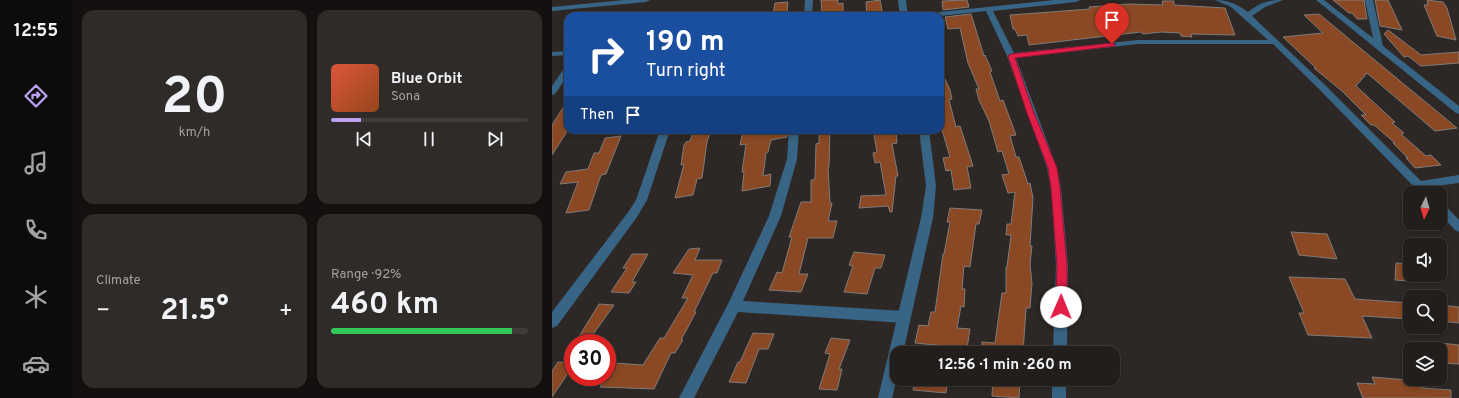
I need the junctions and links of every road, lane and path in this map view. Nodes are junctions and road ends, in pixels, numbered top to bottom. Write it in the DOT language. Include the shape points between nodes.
graph roads {
  1 [pos="646,0"];
  2 [pos="809,0"];
  3 [pos="902,0"];
  4 [pos="1076,0"];
  5 [pos="1218,0"];
  6 [pos="1279,0"];
  7 [pos="1320,0"];
  8 [pos="1369,0"];
  9 [pos="988,8"];
  10 [pos="552,9"];
  11 [pos="808,12"];
  12 [pos="904,12"];
  13 [pos="944,13"];
  14 [pos="1248,16"];
  15 [pos="1274,42"];
  16 [pos="1379,48"];
  17 [pos="564,53"];
  18 [pos="552,54"];
  19 [pos="1011,56"];
  20 [pos="564,75"];
  21 [pos="552,92"];
  22 [pos="1459,111"];
  23 [pos="664,134"];
  24 [pos="794,134"];
  25 [pos="924,134"];
  26 [pos="1459,179"];
  27 [pos="1419,185"];
  28 [pos="1447,214"];
  29 [pos="1459,227"];
  30 [pos="734,306"];
  31 [pos="904,317"];
  32 [pos="552,322"];
  33 [pos="1060,346"];
  34 [pos="1059,386"];
  35 [pos="686,398"];
  36 [pos="885,398"];
  37 [pos="1059,398"];
  1 -- 10 [label="street"];
  2 -- 11 [label="street"];
  3 -- 12 [label="street"];
  4 -- 9 [label="street"];
  5 -- 14 [label="street" via="1234,5"];
  6 -- 14 [label="street" via="1262,5"];
  7 -- 16 [label="street"];
  8 -- 16 [label="street"];
  9 -- 13 [label="street"];
  9 -- 19 [label="street"];
  14 -- 15 [label="street"];
  15 -- 19 [label="street" via="1138,42"];
  15 -- 27 [label="street"];
  16 -- 22 [label="street"];
  17 -- 18 [label="street"];
  19 -- 33 [label="street" via="1052,168 1056,188 1062,265"];
  20 -- 21 [label="street"];
  23 -- 32 [label="street" via="641,200 633,214"];
  24 -- 30 [label="street" via="792,159 775,216"];
  25 -- 31 [label="street" via="931,186 927,218"];
  26 -- 27 [label="street"];
  28 -- 29 [label="street"];
  30 -- 31 [label="street"];
  30 -- 35 [label="street"];
  31 -- 36 [label="street"];
  34 -- 37 [label="street"];
}
